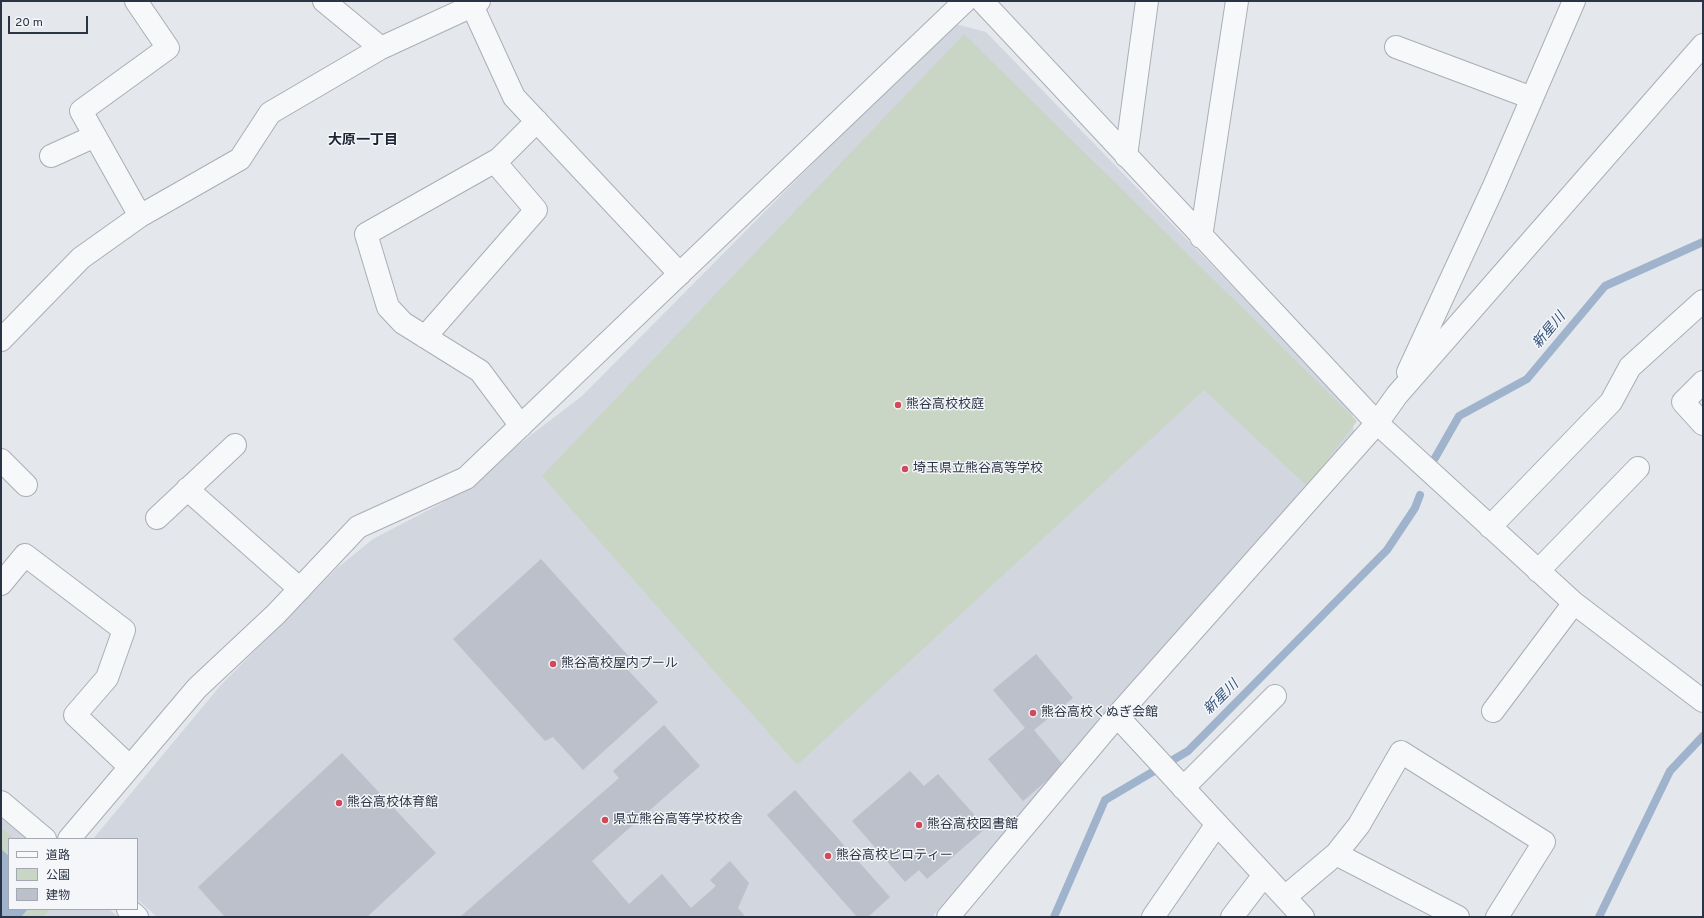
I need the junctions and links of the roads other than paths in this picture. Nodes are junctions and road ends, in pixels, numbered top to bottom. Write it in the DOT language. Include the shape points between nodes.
graph roads {
  1 [pos="136,1"];
  2 [pos="324,1"];
  3 [pos="965,1"];
  4 [pos="982,1"];
  5 [pos="1147,1"];
  6 [pos="1237,1"];
  7 [pos="473,3"];
  8 [pos="1567,4"];
  9 [pos="1703,45"];
  10 [pos="381,48"];
  11 [pos="1396,48"];
  12 [pos="1532,98"];
  13 [pos="537,121"];
  14 [pos="95,136"];
  15 [pos="51,156"];
  16 [pos="1126,156"];
  17 [pos="495,162"];
  18 [pos="140,216"];
  19 [pos="1201,237"];
  20 [pos="680,274"];
  21 [pos="1703,301"];
  22 [pos="425,337"];
  23 [pos="1,340"];
  24 [pos="1703,382"];
  25 [pos="1397,395"];
  26 [pos="1377,423"];
  27 [pos="1703,424"];
  28 [pos="521,426"];
  29 [pos="235,445"];
  30 [pos="1,460"];
  31 [pos="1638,468"];
  32 [pos="26,485"];
  33 [pos="187,489"];
  34 [pos="157,518"];
  35 [pos="1490,527"];
  36 [pos="1538,571"];
  37 [pos="1,584"];
  38 [pos="300,589"];
  39 [pos="1574,603"];
  40 [pos="1275,696"];
  41 [pos="1703,701"];
  42 [pos="1493,711"];
  43 [pos="1117,716"];
  44 [pos="130,767"];
  45 [pos="1179,783"];
  46 [pos="1,802"];
  47 [pos="1217,824"];
  48 [pos="44,838"];
  49 [pos="70,838"];
  50 [pos="1336,854"];
  51 [pos="1264,876"];
  52 [pos="1285,897"];
  53 [pos="129,910"];
  54 [pos="137,917"];
  55 [pos="948,917"];
  56 [pos="1153,917"];
  57 [pos="1232,917"];
  58 [pos="1303,917"];
  59 [pos="1458,917"];
  60 [pos="1497,917"];
  1 -- 14 [label="street" via="168,48 81,112"];
  2 -- 10 [label="street"];
  3 -- 20 [label="street"];
  4 -- 16 [label="street"];
  5 -- 16 [label="street"];
  6 -- 19 [label="street"];
  7 -- 10 [label="street"];
  7 -- 13 [label="street" via="514,97"];
  8 -- 12 [label="street"];
  9 -- 25 [label="street"];
  10 -- 18 [label="street" via="270,114 240,159"];
  11 -- 12 [label="street"];
  12 -- 25 [label="street"];
  13 -- 17 [label="street"];
  13 -- 20 [label="street"];
  14 -- 15 [label="street"];
  14 -- 18 [label="street"];
  16 -- 19 [label="street"];
  17 -- 22 [label="street" via="536,210"];
  17 -- 22 [label="street" via="366,234 388,307 403,323"];
  18 -- 23 [label="street" via="81,258"];
  19 -- 26 [label="street"];
  20 -- 28 [label="street"];
  21 -- 35 [label="street" via="1630,367 1610,402"];
  22 -- 28 [label="street" via="480,371"];
  24 -- 27 [label="street" via="1683,402"];
  25 -- 26 [label="street"];
  26 -- 35 [label="street"];
  26 -- 43 [label="street"];
  28 -- 38 [label="street" via="466,478 358,527"];
  29 -- 33 [label="street"];
  30 -- 32 [label="street"];
  31 -- 36 [label="street"];
  33 -- 34 [label="street"];
  33 -- 38 [label="street"];
  35 -- 36 [label="street"];
  36 -- 39 [label="street"];
  37 -- 44 [label="street" via="26,555 124,630 107,678 75,715"];
  38 -- 44 [label="street" via="197,688"];
  39 -- 41 [label="street"];
  39 -- 42 [label="street"];
  40 -- 45 [label="street"];
  43 -- 45 [label="street"];
  43 -- 55 [label="street"];
  44 -- 49 [label="street"];
  45 -- 47 [label="street"];
  46 -- 48 [label="street"];
  47 -- 51 [label="street"];
  47 -- 56 [label="street"];
  50 -- 52 [label="street"];
  50 -- 59 [label="street"];
  50 -- 60 [label="street" via="1359,826 1401,752 1544,842"];
  51 -- 52 [label="street"];
  51 -- 57 [label="street"];
  52 -- 58 [label="street"];
  53 -- 54 [label="street"];
}
